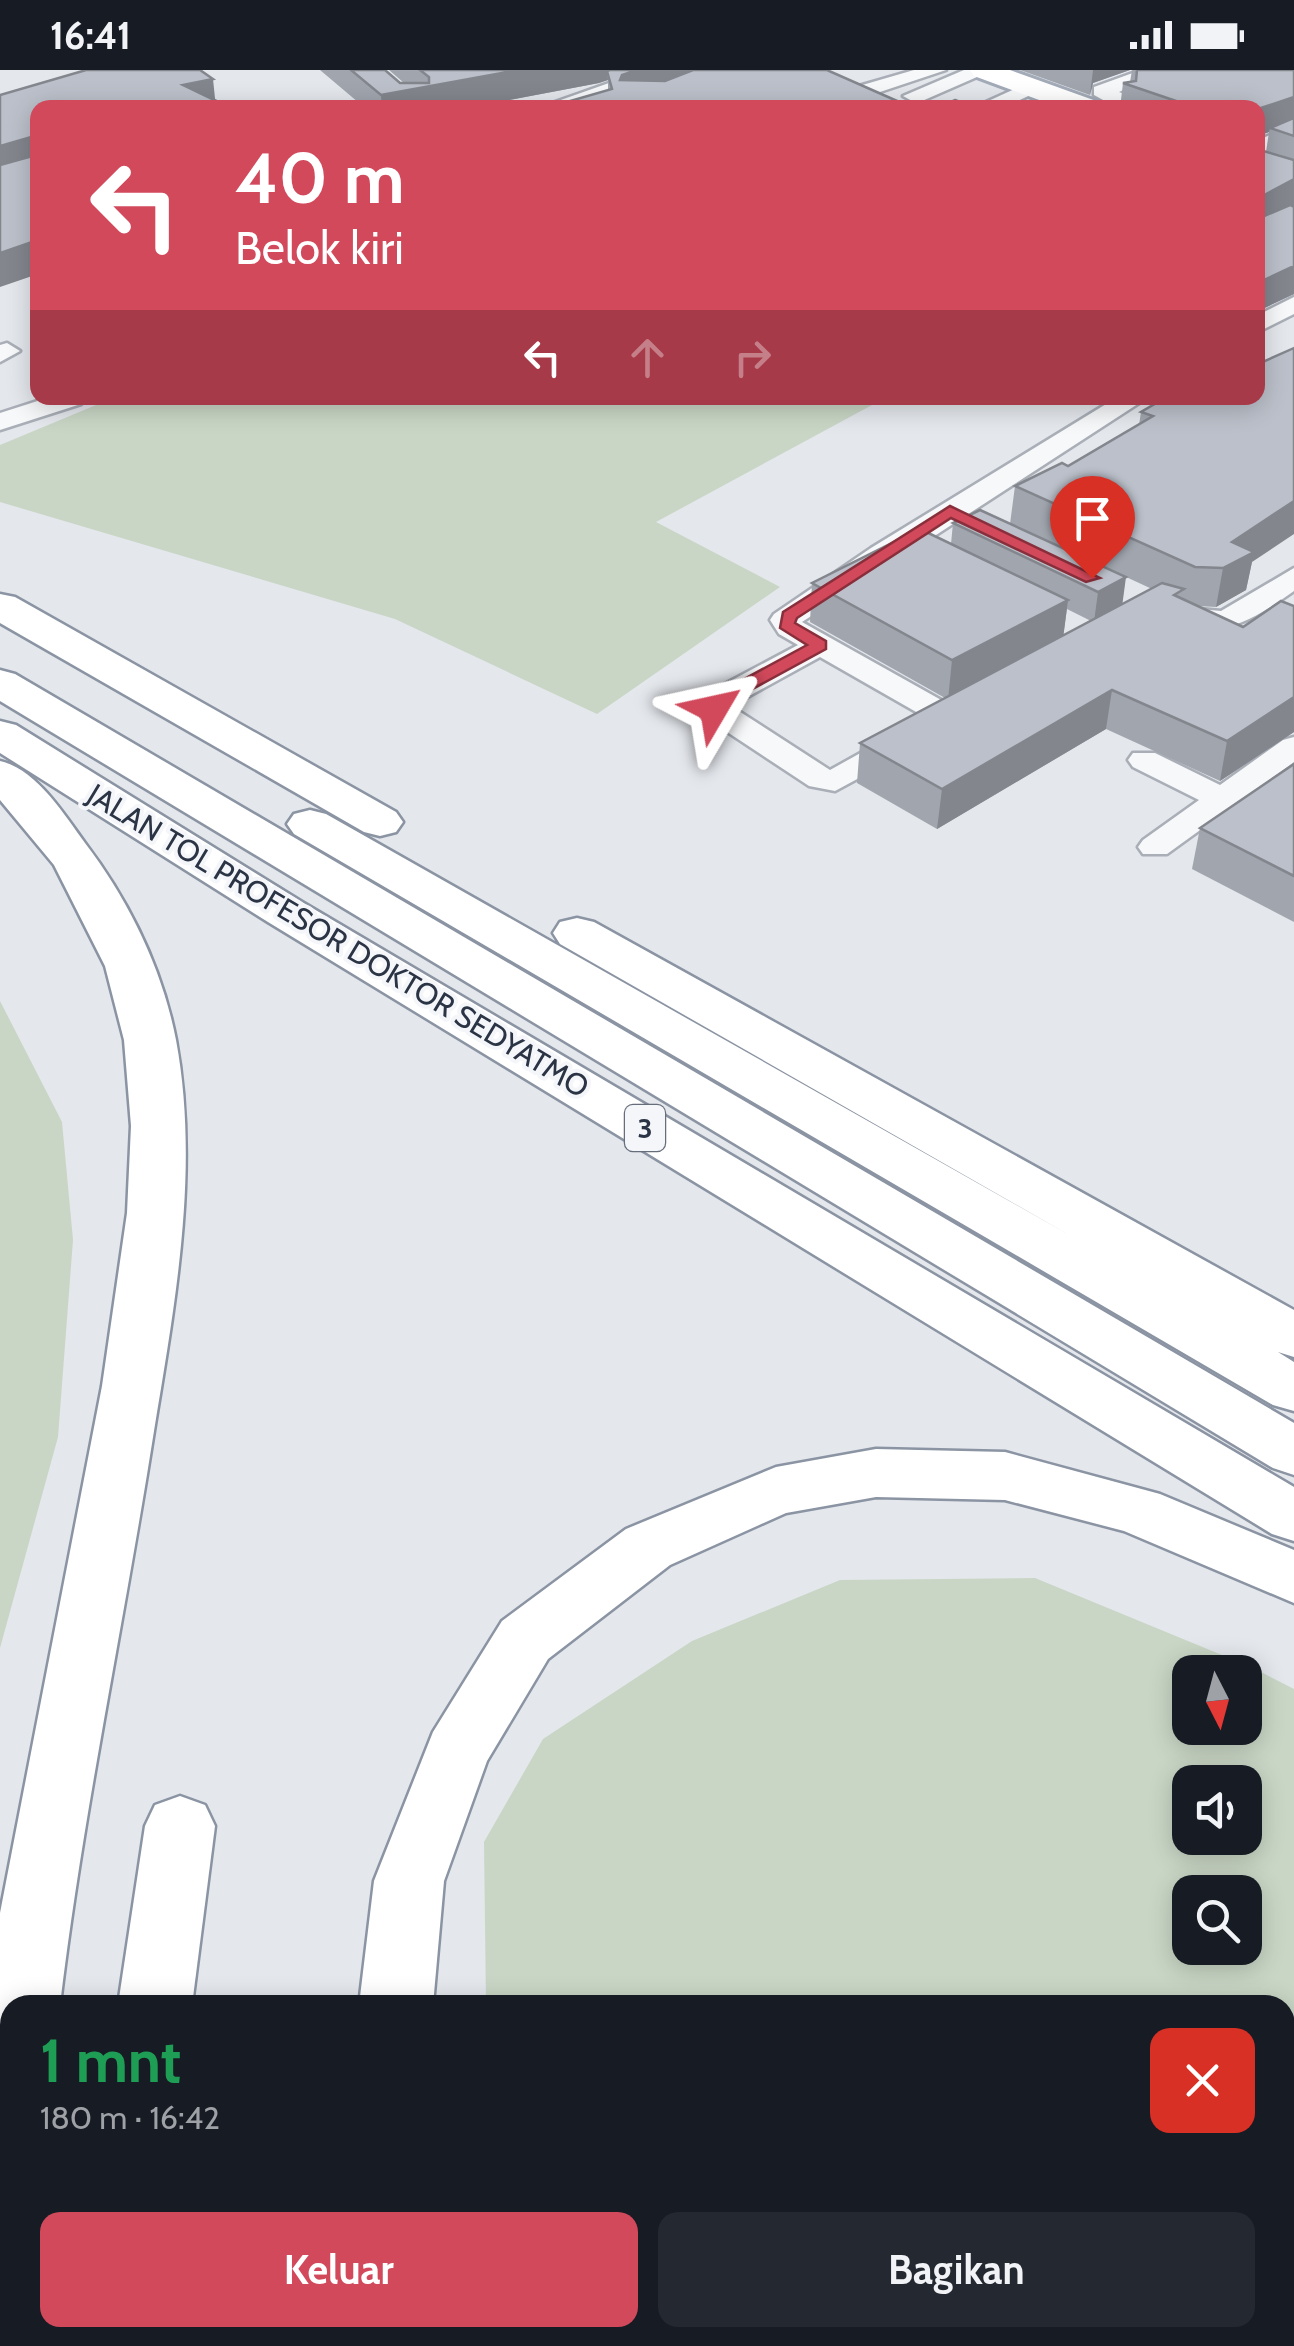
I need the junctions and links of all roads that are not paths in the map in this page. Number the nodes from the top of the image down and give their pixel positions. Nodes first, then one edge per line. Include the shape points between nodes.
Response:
1 (668, 70) edge
2 (849, 70) edge
3 (936, 70) edge
4 (992, 71) edge
5 (1146, 74) edge
6 (1032, 87) junction
7 (573, 100) edge
8 (906, 100) edge
9 (1002, 100) edge
10 (1081, 100) edge
11 (1120, 100) edge
12 (1294, 132) edge
13 (1265, 145) edge
14 (1294, 304) edge
15 (1265, 321) edge
16 (51, 405) edge
17 (1123, 405) edge
18 (0, 422) edge
19 (950, 511) junction
20 (986, 528) edge
21 (899, 543) junction
22 (935, 560) edge
23 (1294, 577) edge
24 (0, 606) edge
25 (1153, 607) edge
26 (0, 645) edge
27 (820, 645) junction
28 (0, 682) edge
29 (983, 699) edge
30 (948, 717) junction
31 (0, 734) edge
32 (1294, 747) edge
33 (1144, 760) dead end
34 (0, 774) edge
35 (1222, 798) junction
36 (1155, 846) dead end
37 (1294, 1336) edge
38 (1294, 1389) edge
39 (1294, 1452) edge
40 (1294, 1517) edge
41 (1294, 1577) edge
42 (180, 1826) dead end
43 (24, 1995) edge
44 (157, 1995) edge
45 (397, 1995) edge

1 - 7 street
2 - 3 street via 820,80 859,92
4 - 6 main road
4 - 8 street
5 - 11 street via 1101,90
6 - 9 street
6 - 10 main road
12 - 13 street
14 - 15 street
16 - 18 street
17 - 19 street
19 - 20 street
19 - 21 street
21 - 22 street
21 - 27 street via 785,620
23 - 25 street via 1222,623 1204,624
24 - 37 highway
26 - 38 highway
27 - 30 street
27 - 30 street via 717,701 714,709 828,781
28 - 39 highway, JALAN TOL PROFESOR DOKTOR SEDYATMO / 3
29 - 30 street
31 - 40 highway, JALAN TOL PROFESOR DOKTOR SEDYATMO / 3
32 - 35 street
33 - 35 street
34 - 43 highway via 65,847 101,904 150,1039 157,1110 146,1296 116,1488 52,1800
35 - 36 street
41 - 45 highway via 1138,1511 1005,1476 876,1474 776,1491 648,1547 525,1640 457,1752 409,1881
42 - 44 highway

